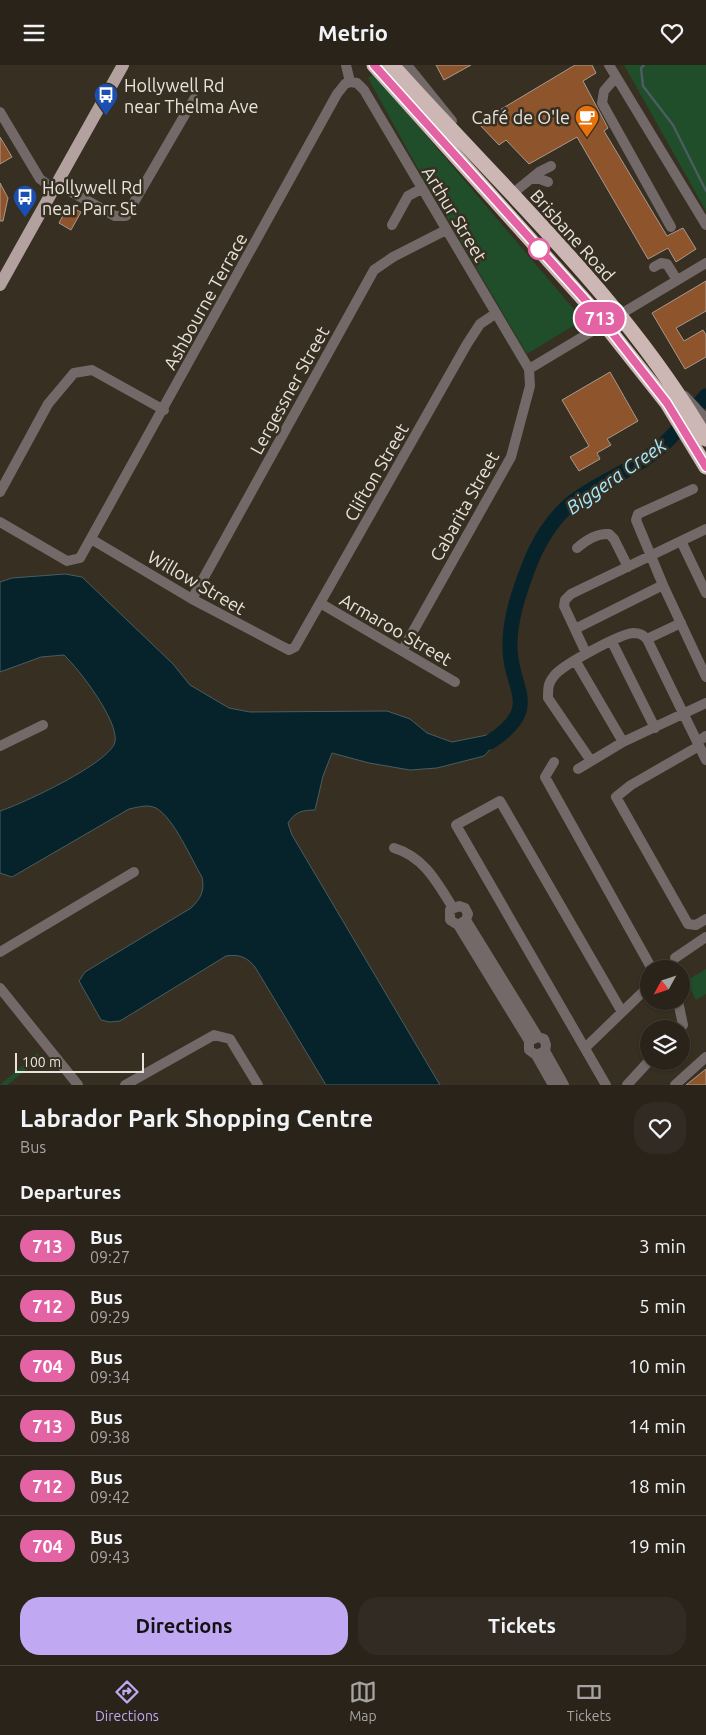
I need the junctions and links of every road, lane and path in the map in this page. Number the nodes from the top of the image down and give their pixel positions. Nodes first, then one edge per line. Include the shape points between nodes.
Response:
1 (123, 65) edge
2 (346, 65) edge
3 (374, 65) edge
4 (392, 65) edge
5 (407, 65) edge
6 (609, 65) edge
7 (616, 77) junction
8 (350, 82) junction
9 (194, 99) dead end
10 (0, 112) edge
11 (472, 152) junction
12 (551, 166) dead end
13 (532, 179) junction
14 (548, 182) dead end
15 (56, 186) junction
16 (421, 189) junction
17 (511, 195) junction
18 (392, 225) dead end
19 (706, 225) edge
20 (671, 227) dead end
21 (446, 231) junction
22 (706, 263) edge
23 (654, 267) dead end
24 (678, 280) junction
25 (0, 285) edge
26 (495, 314) junction
27 (618, 314) junction
28 (604, 323) junction
29 (529, 369) junction
30 (678, 399) junction
31 (164, 409) junction
32 (700, 431) edge
33 (706, 467) edge
34 (694, 489) dead end
35 (0, 493) edge
36 (0, 522) edge
37 (706, 529) edge
38 (91, 539) junction
39 (681, 541) junction
40 (577, 548) dead end
41 (651, 556) junction
42 (628, 567) junction
43 (663, 585) junction
44 (706, 593) edge
45 (192, 599) junction
46 (320, 603) junction
47 (681, 623) junction
48 (574, 629) junction
49 (647, 639) junction
50 (612, 642) junction
51 (289, 650) joint
52 (402, 651) junction
53 (586, 653) junction
54 (576, 660) junction
55 (706, 677) edge
56 (455, 682) dead end
57 (706, 703) edge
58 (684, 715) junction
59 (43, 725) dead end
60 (655, 728) junction
61 (701, 741) edge
62 (623, 742) junction
63 (0, 747) edge
64 (591, 761) junction
65 (706, 761) edge
66 (554, 762) dead end
67 (578, 769) dead end
68 (394, 848) dead end
69 (134, 872) dead end
70 (706, 919) edge
71 (706, 937) edge
72 (0, 952) edge
73 (675, 958) dead end
74 (647, 960) edge
75 (0, 988) edge
76 (640, 995) edge
77 (622, 1012) junction
78 (534, 1039) junction
79 (585, 1049) junction
80 (540, 1053) junction
81 (706, 1057) edge
82 (641, 1070) edge
83 (78, 1085) edge
84 (125, 1085) edge
85 (258, 1085) edge
86 (552, 1085) edge
87 (564, 1085) edge
88 (606, 1085) edge
89 (627, 1085) edge
90 (675, 1085) edge

1 - 15 main road
2 - 8 street
3 - 28 highway, Brisbane Road
4 - 11 highway, Brisbane Road
5 - 11 street, Brisbane Road via 456,126
6 - 7 street
7 - 19 street
7 - 20 street via 604,91 602,103
8 - 16 street, Arthur Street via 358,83 364,90
8 - 31 street, Ashbourne Terrace via 337,94
9 - 15 street via 126,216 115,216
10 - 15 street via 40,179
11 - 17 highway, Brisbane Road
12 - 13 street
13 - 14 street
13 - 17 street
15 - 25 main road
16 - 18 street via 408,196
16 - 21 street, Arthur Street
17 - 27 highway, Brisbane Road
21 - 26 street, Arthur Street
21 - 45 street, Lergessner Street via 392,257 374,270
22 - 24 street
23 - 24 street via 667,264
24 - 27 street
26 - 29 street, Arthur Street
26 - 46 street, Clifton Street via 480,325 467,344
27 - 28 street
27 - 30 highway, Brisbane Road via 661,369
28 - 29 street
28 - 30 highway, Brisbane Road
29 - 52 street, Cabarita Street via 530,386 510,457
30 - 32 highway, Brisbane Road
30 - 32 street, Brisbane Road
31 - 35 street via 92,370 74,373 48,405
31 - 38 street, Ashbourne Terrace
32 - 33 highway, Brisbane Road
34 - 41 street via 638,514 636,520
36 - 38 street, Ashbourne Terrace via 67,561 80,558
37 - 39 street
38 - 45 street, Willow Street
39 - 41 street
39 - 44 street
40 - 42 street via 602,533 609,534
41 - 42 street
41 - 43 street
42 - 48 street via 571,594 565,600 564,606
43 - 47 street
43 - 48 street
45 - 51 street, Willow Street
46 - 51 street, Clifton Street via 295,647
46 - 52 street, Armaroo Street
47 - 49 street
47 - 55 street
48 - 53 street
49 - 50 street via 642,634 631,633
49 - 58 street
50 - 53 street
50 - 60 street
52 - 56 street, Armaroo Street
53 - 54 street
54 - 62 street
54 - 64 street via 555,674 548,685 548,698
57 - 58 street
58 - 60 street
58 - 61 street
59 - 63 street
60 - 62 street
61 - 65 street
61 - 70 street via 616,797 688,924 696,925
62 - 64 street
64 - 67 street
66 - 74 street via 545,777
68 - 78 street via 419,860 437,882 453,908 449,917 452,922 462,923
69 - 72 street
71 - 73 street
75 - 83 street
76 - 77 street
77 - 79 street
77 - 79 street via 500,801 456,825
78 - 80 street via 546,1042
78 - 80 street via 528,1050
79 - 88 street
80 - 86 street
80 - 87 street
81 - 90 street
82 - 89 street
84 - 85 street via 214,1035 230,1039

